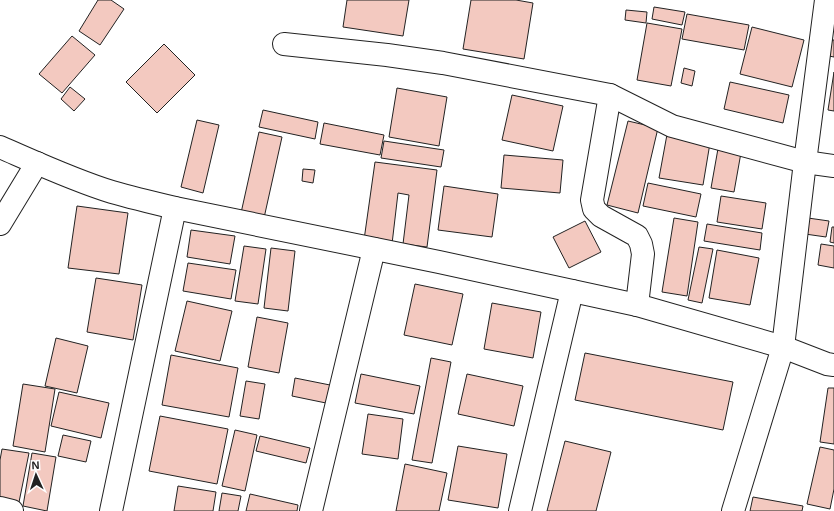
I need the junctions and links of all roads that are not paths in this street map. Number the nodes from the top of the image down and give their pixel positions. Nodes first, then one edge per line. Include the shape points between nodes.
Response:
1 (826, 0) edge
2 (284, 44) dead end
3 (610, 95) junction
4 (0, 147) edge
5 (805, 162) junction
6 (37, 163) junction
7 (834, 166) edge
8 (175, 208) junction
9 (0, 224) edge
10 (374, 249) junction
11 (572, 291) junction
12 (637, 305) junction
13 (783, 347) junction
14 (834, 365) edge
15 (0, 508) edge
16 (12, 511) edge
17 (110, 511) edge
18 (311, 511) edge
19 (520, 511) edge
20 (733, 511) edge

1 - 5 street
2 - 3 street via 387,55
3 - 5 street via 672,126
3 - 12 street via 592,200 594,209 600,216 636,236 641,244 643,254
4 - 6 street
5 - 7 street
5 - 13 street
6 - 8 street via 112,192
6 - 9 street
8 - 10 street
8 - 17 street
10 - 11 street
10 - 18 street
11 - 12 street
11 - 19 street
12 - 13 street
13 - 14 street
13 - 20 street
15 - 16 street

